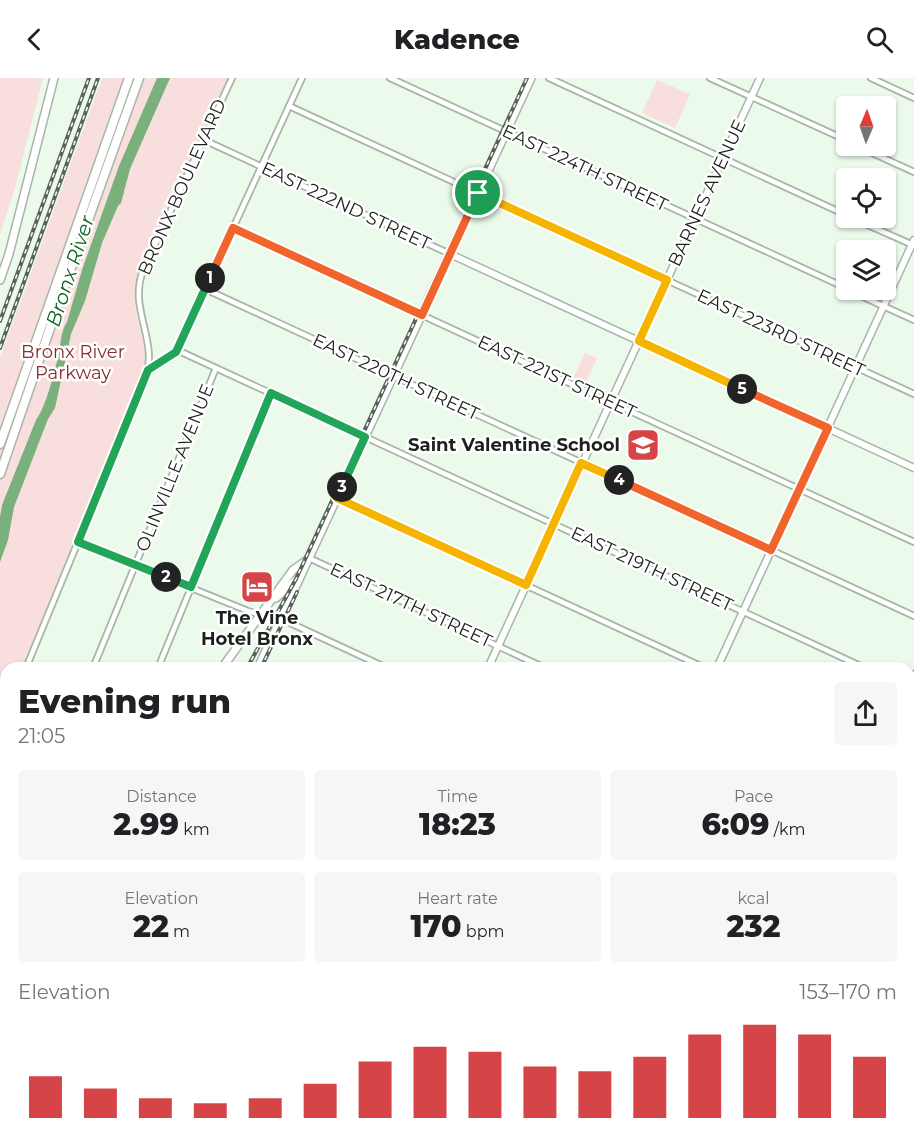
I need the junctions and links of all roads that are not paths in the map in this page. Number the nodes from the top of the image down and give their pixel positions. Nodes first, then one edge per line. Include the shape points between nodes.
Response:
1 (54, 78) edge
2 (129, 78) edge
3 (139, 78) edge
4 (232, 78) edge
5 (302, 78) edge
6 (390, 78) edge
7 (531, 78) edge
8 (549, 78) edge
9 (710, 78) edge
10 (760, 78) edge
11 (871, 78) edge
12 (752, 97) junction
13 (914, 98) edge
14 (289, 106) junction
15 (506, 132) junction
16 (836, 135) edge
17 (204, 140) junction
18 (879, 156) edge
19 (723, 158) junction
20 (261, 167) junction
21 (914, 172) edge
22 (478, 193) junction
23 (836, 209) edge
24 (695, 218) junction
25 (233, 228) junction
26 (875, 228) edge
27 (913, 244) edge
28 (450, 254) junction
29 (0, 280) edge
30 (667, 280) junction
31 (836, 284) edge
32 (205, 289) junction
33 (871, 300) edge
34 (884, 306) junction
35 (422, 315) junction
36 (914, 320) edge
37 (639, 341) junction
38 (177, 350) junction
39 (856, 367) junction
40 (216, 368) junction
41 (148, 370) junction
42 (393, 376) junction
43 (271, 393) junction
44 (914, 394) edge
45 (610, 402) junction
46 (828, 428) junction
47 (365, 437) junction
48 (0, 444) edge
49 (581, 463) junction
50 (914, 468) edge
51 (0, 474) edge
52 (799, 489) junction
53 (337, 498) junction
54 (554, 524) junction
55 (78, 542) junction
56 (914, 542) edge
57 (771, 550) junction
58 (309, 558) junction
59 (135, 565) junction
60 (301, 576) junction
61 (526, 585) junction
62 (191, 587) junction
63 (269, 605) junction
64 (743, 611) junction
65 (261, 614) junction
66 (914, 616) edge
67 (281, 619) junction
68 (498, 646) junction
69 (28, 662) edge
70 (95, 662) edge
71 (160, 662) edge
72 (226, 662) edge
73 (261, 662) edge
74 (374, 662) edge
75 (491, 662) edge
76 (532, 662) edge
77 (692, 662) edge
78 (720, 662) edge
79 (852, 662) edge

1 - 29 main road
2 - 48 highway
3 - 51 highway
4 - 17 street, BRONX BOULEVARD
5 - 14 street
6 - 15 street, EAST 224TH STREET
7 - 15 main road
8 - 19 street
9 - 12 street
10 - 12 street, BARNES AVENUE
11 - 13 street
12 - 16 street
12 - 19 street, BARNES AVENUE
14 - 20 street
14 - 22 street, EAST 223RD STREET
15 - 22 main road
15 - 24 street, EAST 224TH STREET
17 - 20 street, EAST 222ND STREET
17 - 41 street, BRONX BOULEVARD via 139,282 138,300 149,348
18 - 21 street
19 - 23 street
19 - 24 street, BARNES AVENUE
20 - 25 street
20 - 28 street, EAST 222ND STREET
22 - 28 main road
22 - 30 street, EAST 223RD STREET
24 - 30 street, BARNES AVENUE
24 - 31 street, EAST 224TH STREET
25 - 32 street
25 - 35 street, EAST 221ST STREET
26 - 27 street
27 - 34 street
28 - 35 main road
28 - 37 street, EAST 222ND STREET
30 - 37 street, BARNES AVENUE
30 - 39 street, EAST 223RD STREET
32 - 38 street
32 - 42 street, EAST 220TH STREET
33 - 34 street, EAST 224TH STREET
34 - 36 street, EAST 224TH STREET
34 - 39 street
35 - 42 main road
35 - 45 street, EAST 221ST STREET
37 - 45 street, BARNES AVENUE
37 - 46 street, EAST 222ND STREET
38 - 40 street, EAST 219TH STREET
38 - 41 street
39 - 44 street, EAST 223RD STREET
39 - 46 street
40 - 43 street, EAST 219TH STREET
40 - 59 street, OLINVILLE AVENUE
41 - 55 street, BRONX BOULEVARD
42 - 47 main road
42 - 49 street, EAST 220TH STREET
43 - 47 street, EAST 219TH STREET
43 - 62 street
45 - 49 street, BARNES AVENUE
45 - 52 street, EAST 221ST STREET
46 - 50 street, EAST 222ND STREET
46 - 52 street
47 - 53 main road
47 - 54 street, EAST 219TH STREET
49 - 54 street, BARNES AVENUE
49 - 57 street, EAST 220TH STREET
52 - 56 street, EAST 221ST STREET
52 - 57 street
53 - 58 main road
53 - 61 street
54 - 61 street, BARNES AVENUE
54 - 64 street, EAST 219TH STREET
55 - 59 street
55 - 69 street, BRONX BOULEVARD
57 - 64 street
57 - 66 street, EAST 220TH STREET
58 - 60 main road
58 - 63 main road via 293,570
58 - 68 street, EAST 217TH STREET
59 - 62 street
59 - 70 street, OLINVILLE AVENUE
60 - 63 main road
60 - 67 main road
61 - 68 street, BARNES AVENUE
61 - 77 street
62 - 65 street
62 - 71 street
63 - 65 main road
64 - 78 street
64 - 79 street, EAST 219TH STREET
65 - 67 street
65 - 72 main road
67 - 73 main road
67 - 74 street
68 - 75 street, BARNES AVENUE
68 - 76 street, EAST 217TH STREET

